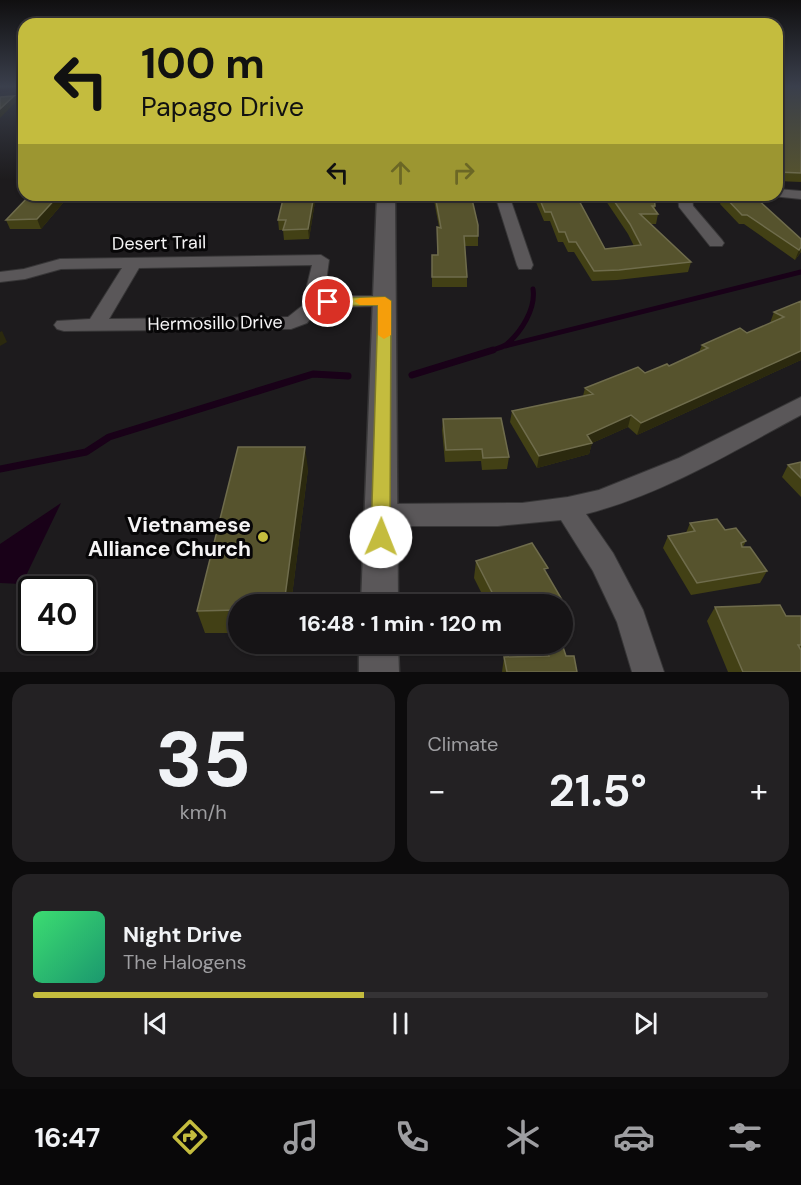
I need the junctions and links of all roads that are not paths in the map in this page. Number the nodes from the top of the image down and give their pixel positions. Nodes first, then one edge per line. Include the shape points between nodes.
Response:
1 (783, 194) edge
2 (801, 195) edge
3 (386, 201) edge
4 (504, 201) edge
5 (685, 201) edge
6 (716, 243) dead end
7 (135, 263) junction
8 (525, 265) dead end
9 (0, 277) edge
10 (385, 301) junction
11 (313, 302) junction
12 (96, 324) junction
13 (64, 325) dead end
14 (800, 406) edge
15 (568, 508) junction
16 (381, 515) junction
17 (380, 594) edge
18 (379, 654) edge
19 (379, 672) edge
20 (648, 672) edge

1 - 2 street
3 - 10 street
4 - 8 street
5 - 6 street
7 - 9 street, Desert Trail via 60,264
7 - 11 street, Desert Trail via 321,260
7 - 12 street
10 - 11 street
10 - 16 street
11 - 12 street, Hermosillo Drive via 307,315 291,323
12 - 13 street, Hermosillo Drive
14 - 15 street via 669,474
15 - 16 street via 514,515
15 - 20 street via 603,562 632,620
16 - 17 street
18 - 19 street

